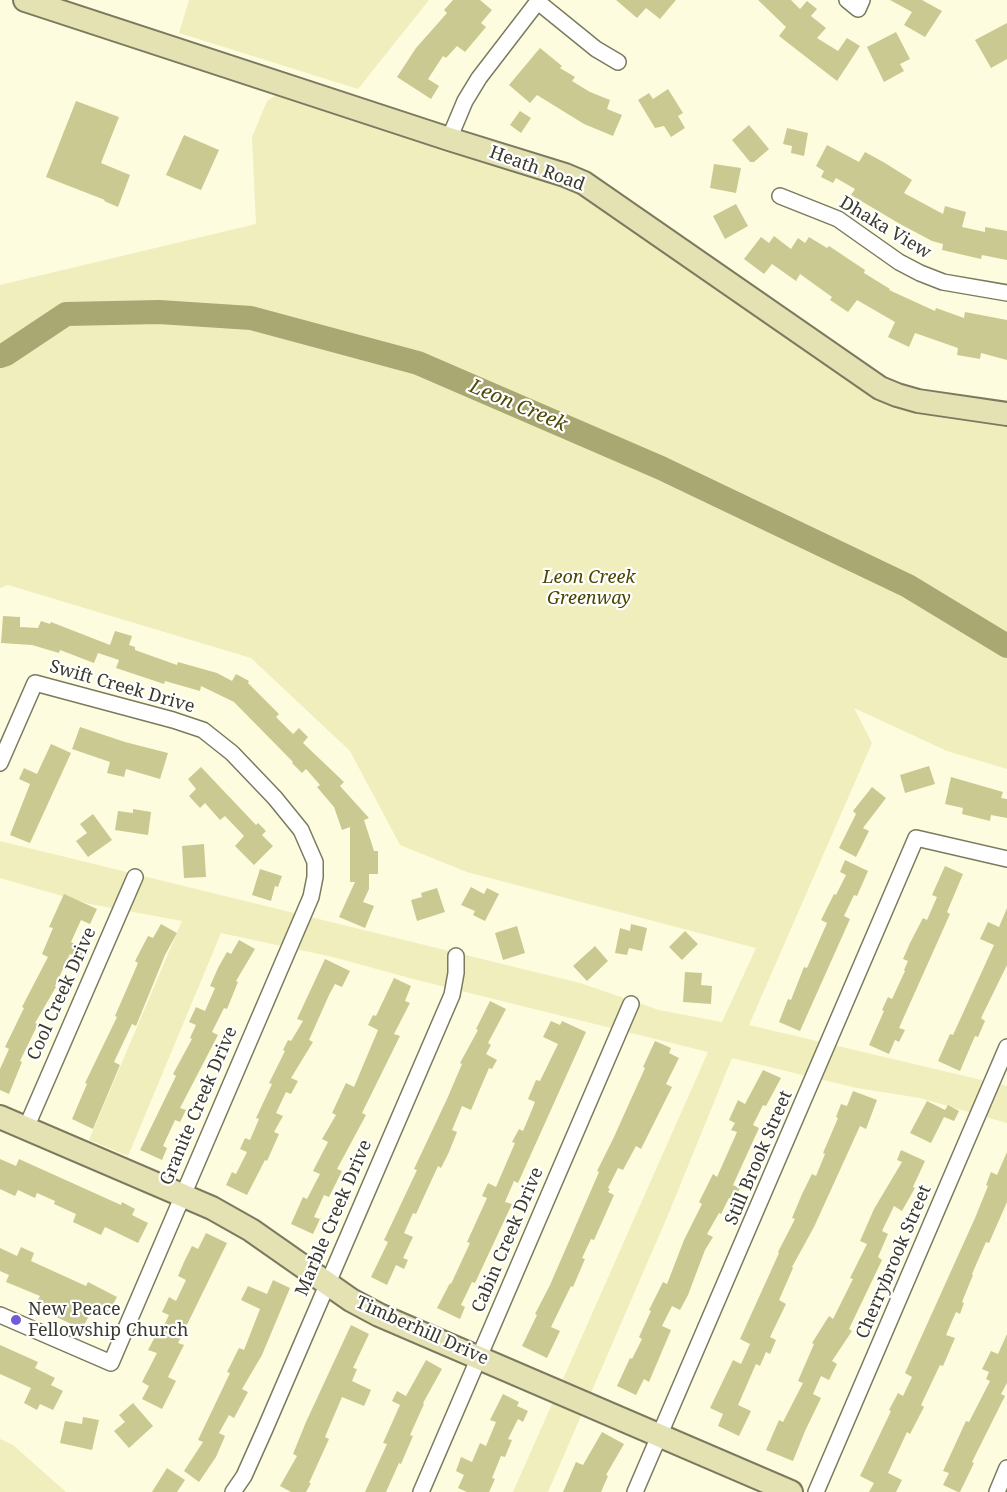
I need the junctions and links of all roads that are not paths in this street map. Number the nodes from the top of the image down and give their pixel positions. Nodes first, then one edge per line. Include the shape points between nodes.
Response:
1 (25, 0) edge
2 (538, 1) edge
3 (618, 63) dead end
4 (449, 139) junction
5 (780, 196) dead end
6 (1007, 292) edge
7 (1007, 414) edge
8 (0, 763) edge
9 (1007, 859) edge
10 (315, 862) joint
11 (135, 877) dead end
12 (456, 956) dead end
13 (631, 1004) dead end
14 (1007, 1047) edge
15 (0, 1117) edge
16 (26, 1128) junction
17 (181, 1196) junction
18 (327, 1282) junction
19 (0, 1315) edge
20 (479, 1356) junction
21 (660, 1435) junction
22 (1007, 1468) edge
23 (233, 1492) edge
24 (421, 1492) edge
25 (636, 1492) edge
26 (791, 1492) edge
27 (816, 1492) edge
28 (997, 1492) edge

1 - 4 street, Heath Road
2 - 3 street
2 - 4 street via 479,78
4 - 7 street, Heath Road via 584,183 880,388 918,401
5 - 6 street, Dhaka View via 838,219 920,273 943,282
8 - 10 street, Swift Creek Drive via 34,683 173,720 203,730 232,753 301,830
9 - 21 street, Still Brook Street via 916,838
10 - 17 street, Granite Creek Drive via 311,897
11 - 16 street, Cool Creek Drive
12 - 18 street, Marble Creek Drive via 452,995
13 - 20 street, Cabin Creek Drive
14 - 27 street, Cherrybrook Street
15 - 16 street, Timberhill Drive
16 - 17 street, Timberhill Drive
17 - 18 street, Timberhill Drive via 251,1230
17 - 19 street, Granite Creek Drive via 111,1363
18 - 20 street, Timberhill Drive via 379,1315
18 - 23 street, Marble Creek Drive via 244,1476
20 - 21 street, Timberhill Drive
20 - 24 street, Cabin Creek Drive
21 - 25 street, Still Brook Street
21 - 26 street, Timberhill Drive
22 - 28 street

